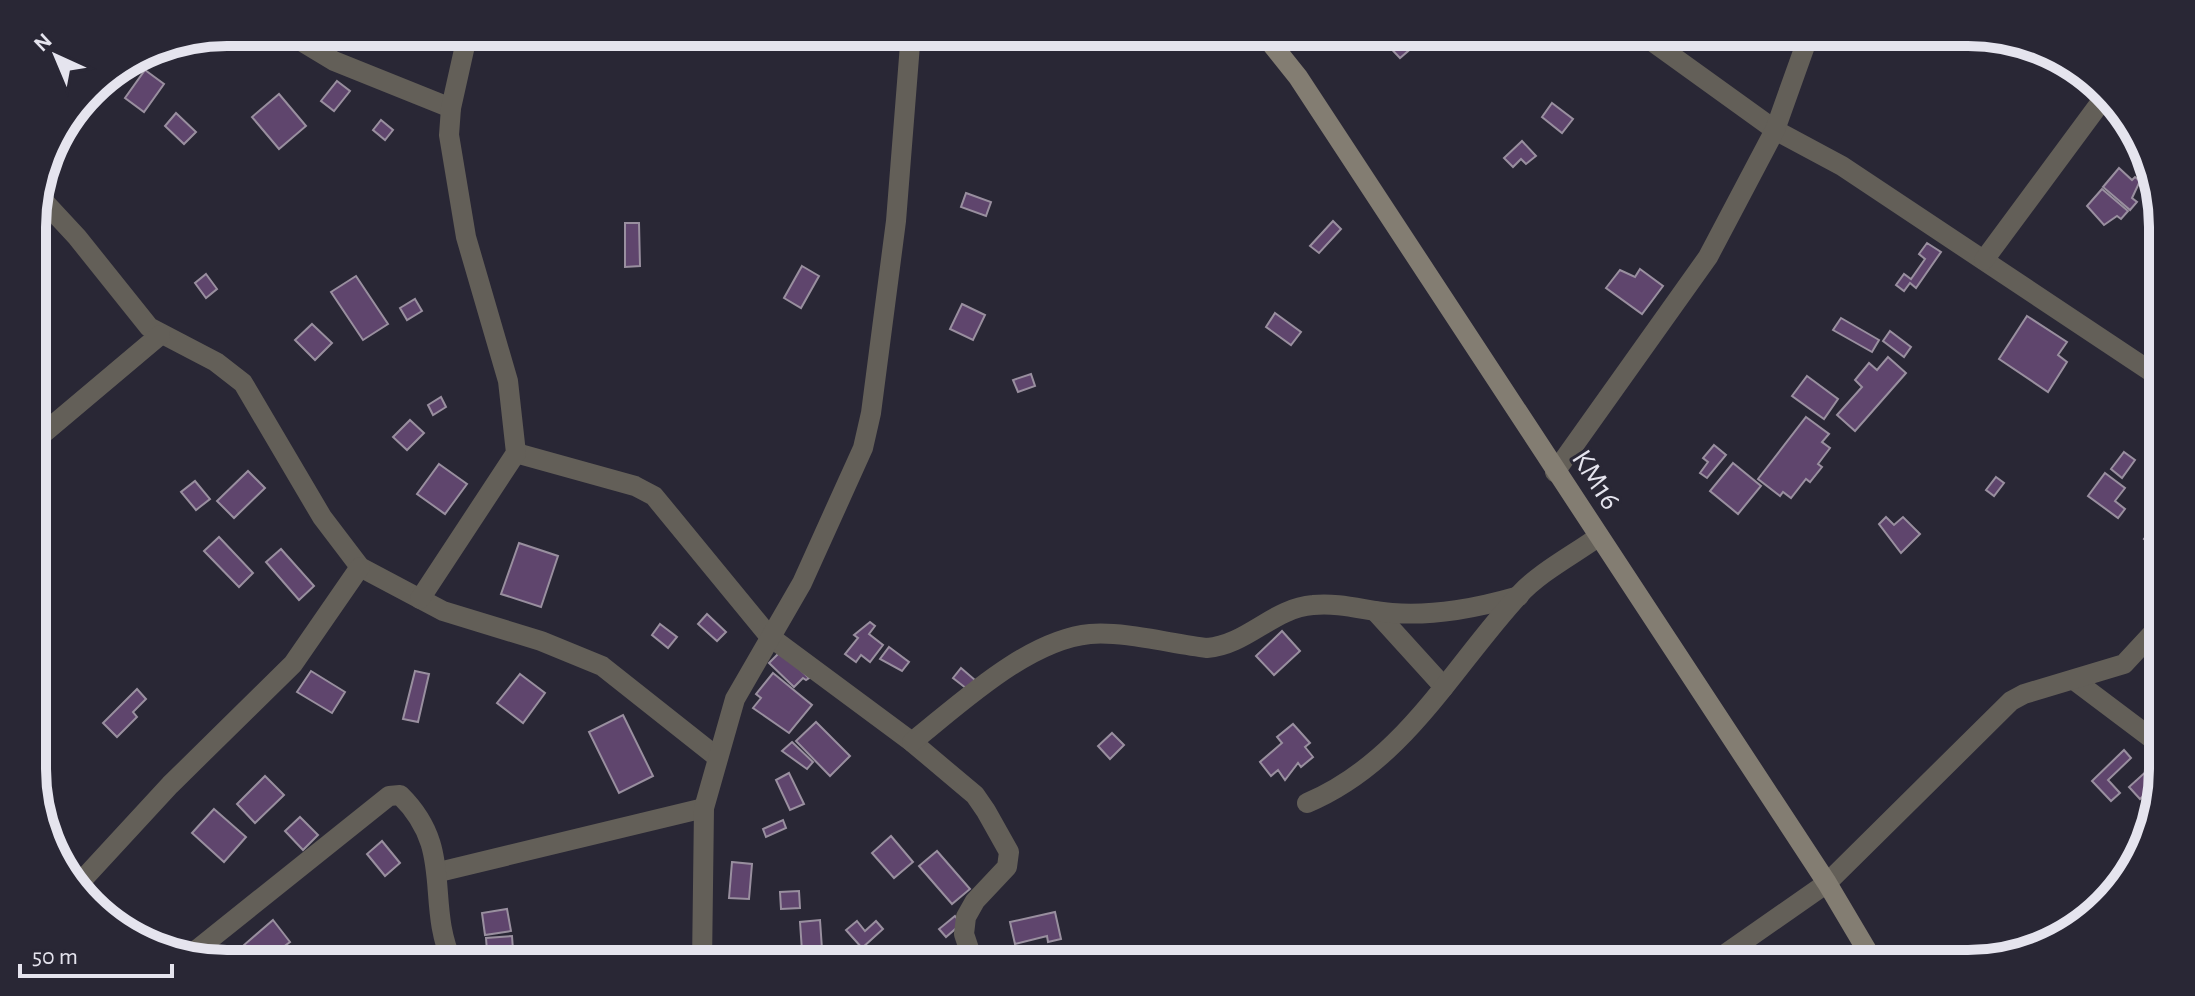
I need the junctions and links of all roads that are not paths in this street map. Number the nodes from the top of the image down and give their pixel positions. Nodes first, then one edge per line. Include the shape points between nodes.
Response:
1 (309, 46) edge
2 (465, 46) edge
3 (910, 46) edge
4 (1273, 46) edge
5 (1658, 46) edge
6 (1805, 46) edge
7 (2100, 103) edge
8 (451, 108) junction
9 (1775, 130) junction
10 (48, 205) edge
11 (1984, 260) junction
12 (160, 335) junction
13 (2149, 370) edge
14 (46, 431) edge
15 (516, 453) junction
16 (1555, 472) junction
17 (1598, 537) junction
18 (360, 567) junction
19 (1519, 596) junction
20 (420, 599) junction
21 (1375, 611) junction
22 (769, 636) junction
23 (2149, 637) edge
24 (2074, 680) junction
25 (1444, 687) junction
26 (2149, 736) edge
27 (912, 742) junction
28 (717, 757) junction
29 (1307, 803) dead end
30 (704, 808) junction
31 (439, 872) junction
32 (83, 879) edge
33 (1827, 883) junction
34 (199, 948) edge
35 (448, 950) edge
36 (702, 950) edge
37 (969, 950) edge
38 (1731, 950) edge
39 (1867, 950) edge

1 - 8 street
2 - 8 street
3 - 22 street via 896,221 863,448 802,583
4 - 16 street, KM16
5 - 9 street
6 - 9 street
7 - 11 street
8 - 15 street via 449,135 466,237 508,381
9 - 11 street via 1842,166
9 - 16 street via 1708,257
10 - 12 street
11 - 13 street
12 - 14 street
12 - 18 street via 216,362 243,383 322,517
15 - 20 street
15 - 22 street via 654,496
16 - 17 street, KM16
17 - 19 street
17 - 33 street, KM16
18 - 20 street
18 - 32 street via 293,664
19 - 21 street via 1472,609
19 - 25 street
20 - 28 street via 602,666
21 - 25 street
21 - 27 street via 1313,605 1294,609 1235,643 1215,648 1093,634 1072,637 1000,674
22 - 27 street
22 - 28 street via 735,699
23 - 24 street via 2124,664
24 - 26 street
24 - 33 street via 2011,701
25 - 29 street via 1378,760 1337,790
27 - 37 street via 975,795 1009,852 1007,867 966,917
28 - 30 street
30 - 31 street
30 - 36 street
31 - 34 street via 435,848 407,802 400,795 389,796
31 - 35 street via 440,929
33 - 38 street
33 - 39 street, KM16

